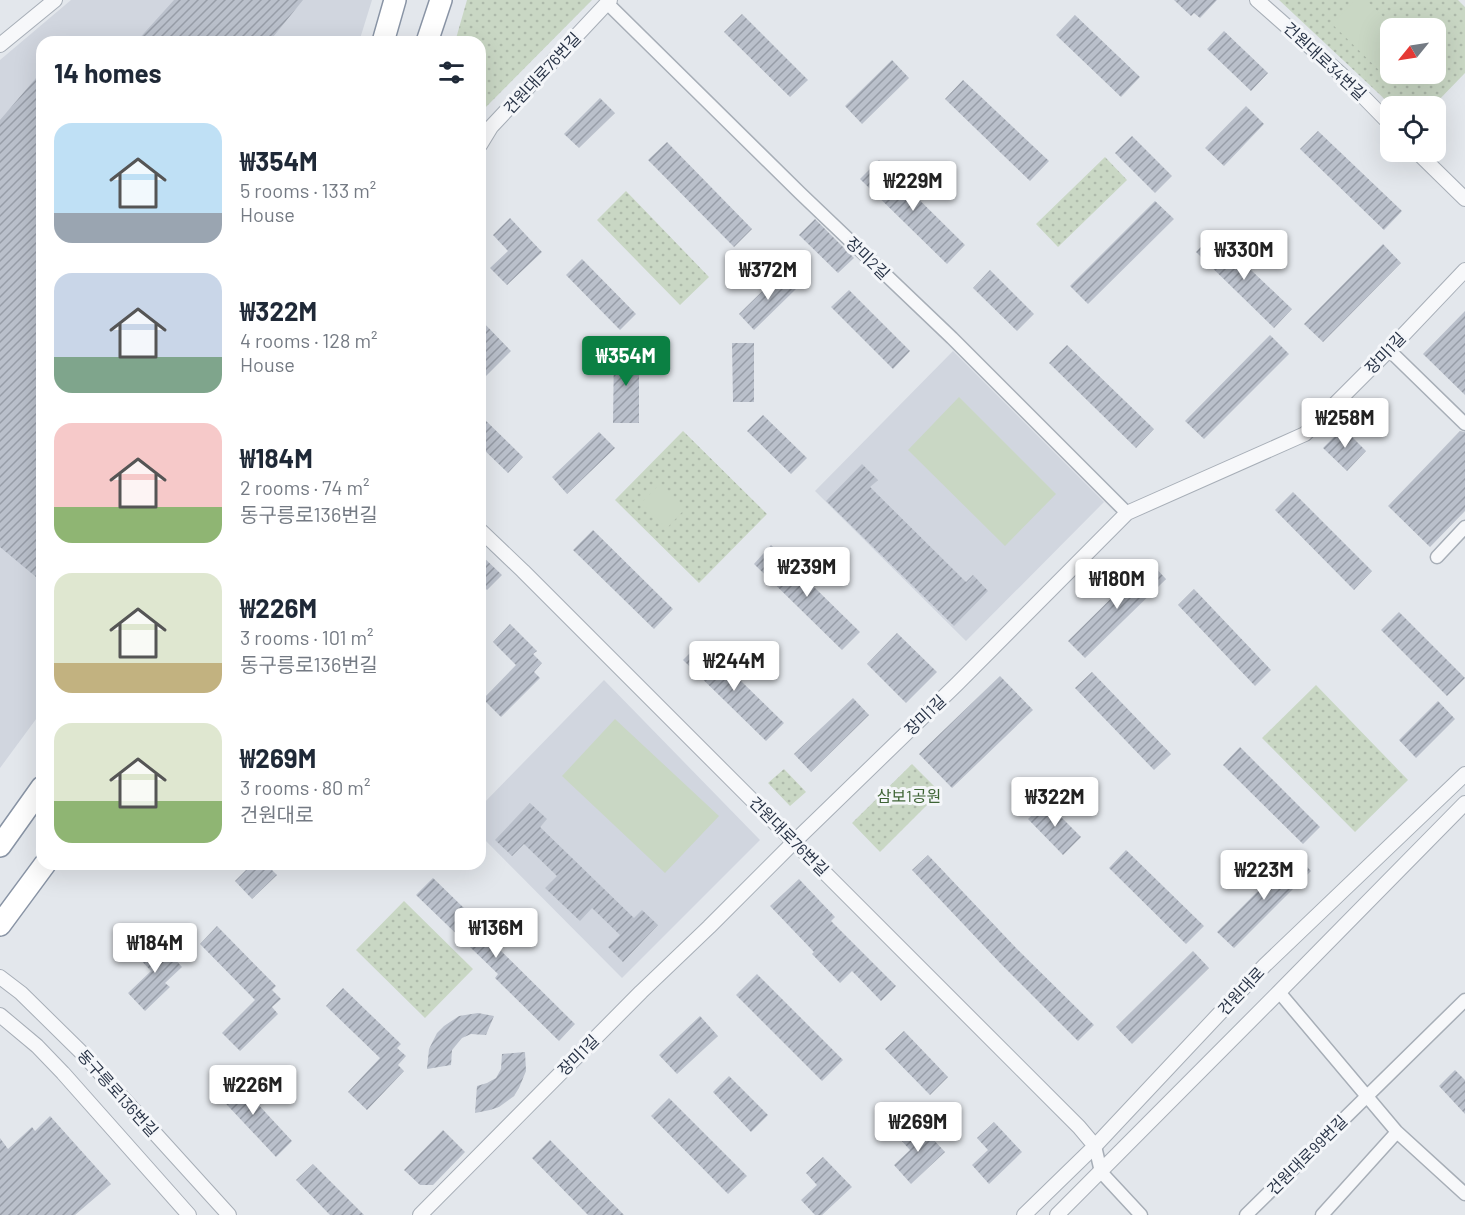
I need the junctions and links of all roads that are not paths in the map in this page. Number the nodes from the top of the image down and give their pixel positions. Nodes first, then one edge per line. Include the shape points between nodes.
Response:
1 (55, 0) edge
2 (395, 0) edge
3 (441, 0) edge
4 (1257, 0) edge
5 (608, 1) edge
6 (385, 36) edge
7 (429, 36) edge
8 (0, 45) edge
9 (1380, 114) edge
10 (486, 135) edge
11 (1428, 162) edge
12 (1465, 199) edge
13 (1465, 270) edge
14 (1389, 350) junction
15 (1465, 424) edge
16 (1127, 513) junction
17 (1465, 527) edge
18 (486, 536) edge
19 (1437, 557) dead end
20 (1465, 774) edge
21 (36, 795) edge
22 (1465, 803) edge
23 (795, 841) junction
24 (0, 846) edge
25 (41, 870) edge
26 (0, 925) edge
27 (0, 977) edge
28 (1279, 992) junction
29 (1465, 1000) edge
30 (0, 1015) edge
31 (1367, 1095) junction
32 (1397, 1132) junction
33 (1095, 1146) junction
34 (1101, 1172) junction
35 (1465, 1194) edge
36 (189, 1215) edge
37 (229, 1215) edge
38 (420, 1215) edge
39 (1024, 1215) edge
40 (1057, 1215) edge
41 (1141, 1215) edge
42 (1246, 1215) edge
43 (1322, 1215) edge

1 - 8 street
2 - 6 highway
3 - 7 highway
4 - 9 street, 건원대로34번길
5 - 10 street, 건원대로76번길
5 - 16 street, 장미2길
11 - 12 street
13 - 14 street, 장미1길
14 - 15 street
14 - 16 street, 장미1길 via 1305,434
16 - 23 street, 장미1길
17 - 19 street
18 - 23 street, 건원대로76번길
20 - 33 street, 건원대로 via 1265,965
21 - 24 highway
22 - 28 street, 건원대로
23 - 33 street, 건원대로76번길
23 - 38 street, 장미1길
25 - 26 highway
27 - 37 street, 동구릉로136번길 via 82,1053
28 - 31 street
28 - 34 street, 건원대로
29 - 31 street, 건원대로99번길
30 - 36 street, 동구릉로136번길 via 63,1073
31 - 32 street
31 - 42 street, 건원대로99번길
32 - 35 street
32 - 43 street
33 - 34 street
33 - 39 street, 건원대로
34 - 40 street, 건원대로
34 - 41 street

